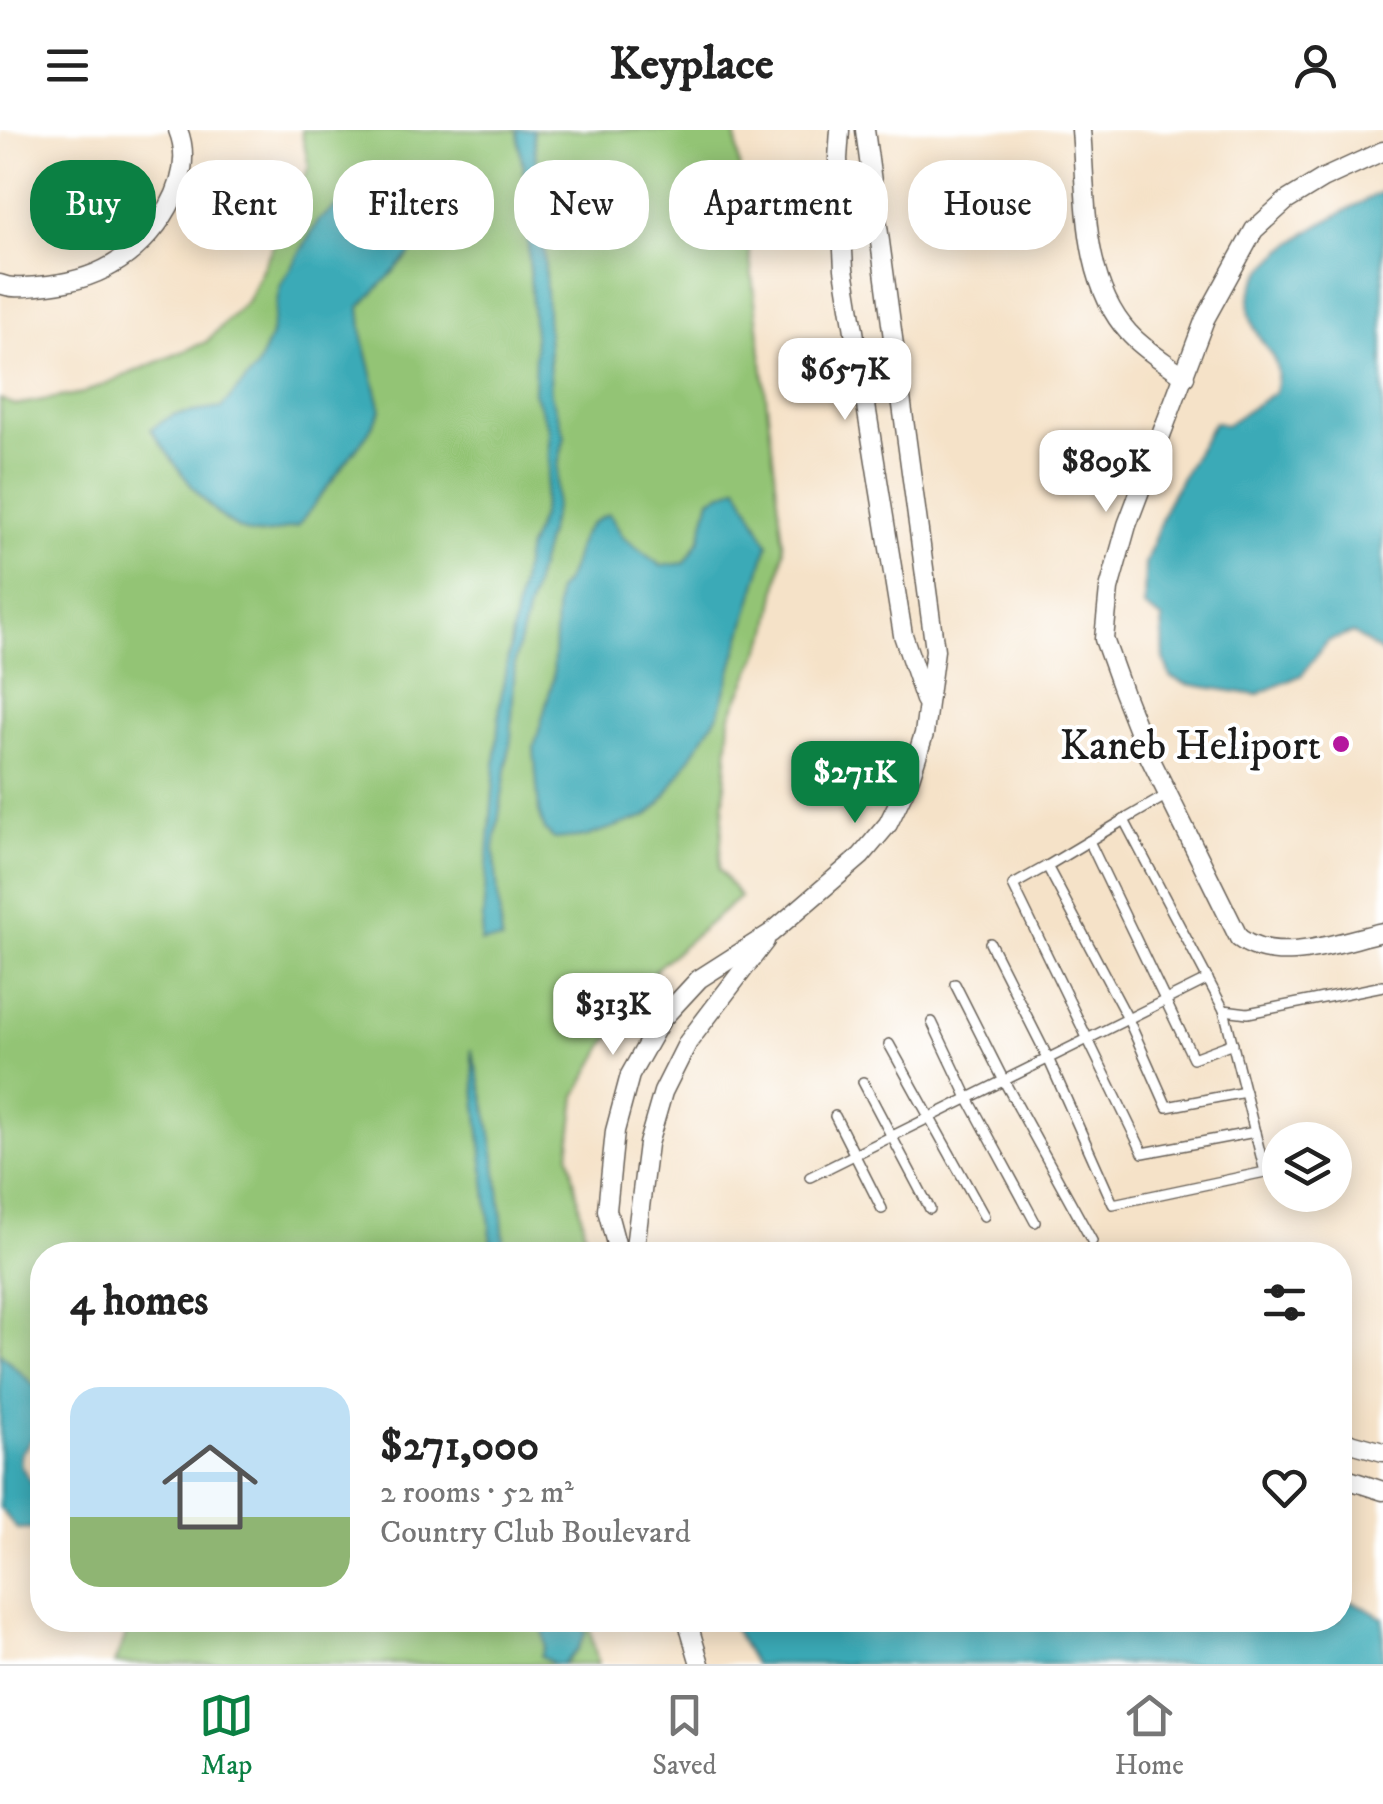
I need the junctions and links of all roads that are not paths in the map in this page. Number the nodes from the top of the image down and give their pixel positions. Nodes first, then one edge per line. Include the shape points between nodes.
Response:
1 (178, 130) edge
2 (840, 130) edge
3 (866, 130) edge
4 (1081, 130) edge
5 (1383, 152) edge
6 (0, 284) edge
7 (1185, 378) junction
8 (926, 705) junction
9 (1167, 795) junction
10 (1124, 820) junction
11 (1089, 841) junction
12 (1046, 866) junction
13 (1383, 932) edge
14 (770, 933) junction
15 (990, 943) dead end
16 (1208, 979) junction
17 (955, 984) dead end
18 (1383, 986) edge
19 (1164, 1001) junction
20 (1224, 1010) junction
21 (1128, 1018) junction
22 (932, 1022) dead end
23 (1087, 1039) junction
24 (1233, 1043) junction
25 (889, 1044) dead end
26 (1048, 1058) junction
27 (1004, 1080) junction
28 (863, 1082) dead end
29 (1245, 1092) junction
30 (968, 1098) junction
31 (835, 1116) dead end
32 (928, 1118) junction
33 (1255, 1132) junction
34 (891, 1136) junction
35 (854, 1155) junction
36 (810, 1177) dead end
37 (882, 1209) dead end
38 (930, 1209) dead end
39 (984, 1216) dead end
40 (1036, 1222) dead end
41 (1092, 1240) dead end
42 (616, 1242) edge
43 (636, 1242) edge
44 (1352, 1443) edge
45 (1383, 1452) edge
46 (1352, 1481) edge
47 (1383, 1491) edge
48 (691, 1632) edge
49 (700, 1664) edge

1 - 6 street via 183,179 149,236 112,265 63,284
2 - 8 street via 844,269 903,635
3 - 8 street via 935,650
4 - 7 street via 1092,254 1108,304 1130,334
5 - 7 street via 1322,178 1254,230 1204,319
7 - 9 street via 1127,526 1109,589 1104,639
8 - 14 street via 909,781 888,824 861,856
9 - 10 lane
9 - 13 street via 1232,928 1250,946 1282,952
10 - 11 lane
10 - 16 lane
11 - 12 lane
11 - 19 lane
12 - 21 lane
12 - 23 lane via 1013,885
14 - 42 street via 699,979 660,1020 630,1076 615,1131 607,1210
14 - 43 street via 688,1042 663,1092 648,1144
15 - 26 lane
16 - 19 lane
16 - 20 lane
17 - 27 lane
18 - 20 lane via 1248,1013
19 - 21 lane
19 - 24 lane via 1193,1058
20 - 24 lane
21 - 23 lane
21 - 29 lane via 1166,1107
22 - 30 lane
23 - 26 lane
23 - 33 lane via 1143,1153
24 - 29 lane
25 - 32 lane
26 - 27 lane
26 - 33 lane via 1113,1204 1265,1172
27 - 30 lane
27 - 41 lane
28 - 34 lane
29 - 33 lane
30 - 32 lane
30 - 40 lane
31 - 35 lane
32 - 34 lane
32 - 39 lane
34 - 35 lane
34 - 38 lane
35 - 36 lane
35 - 37 lane
44 - 45 street
46 - 47 street
48 - 49 street

